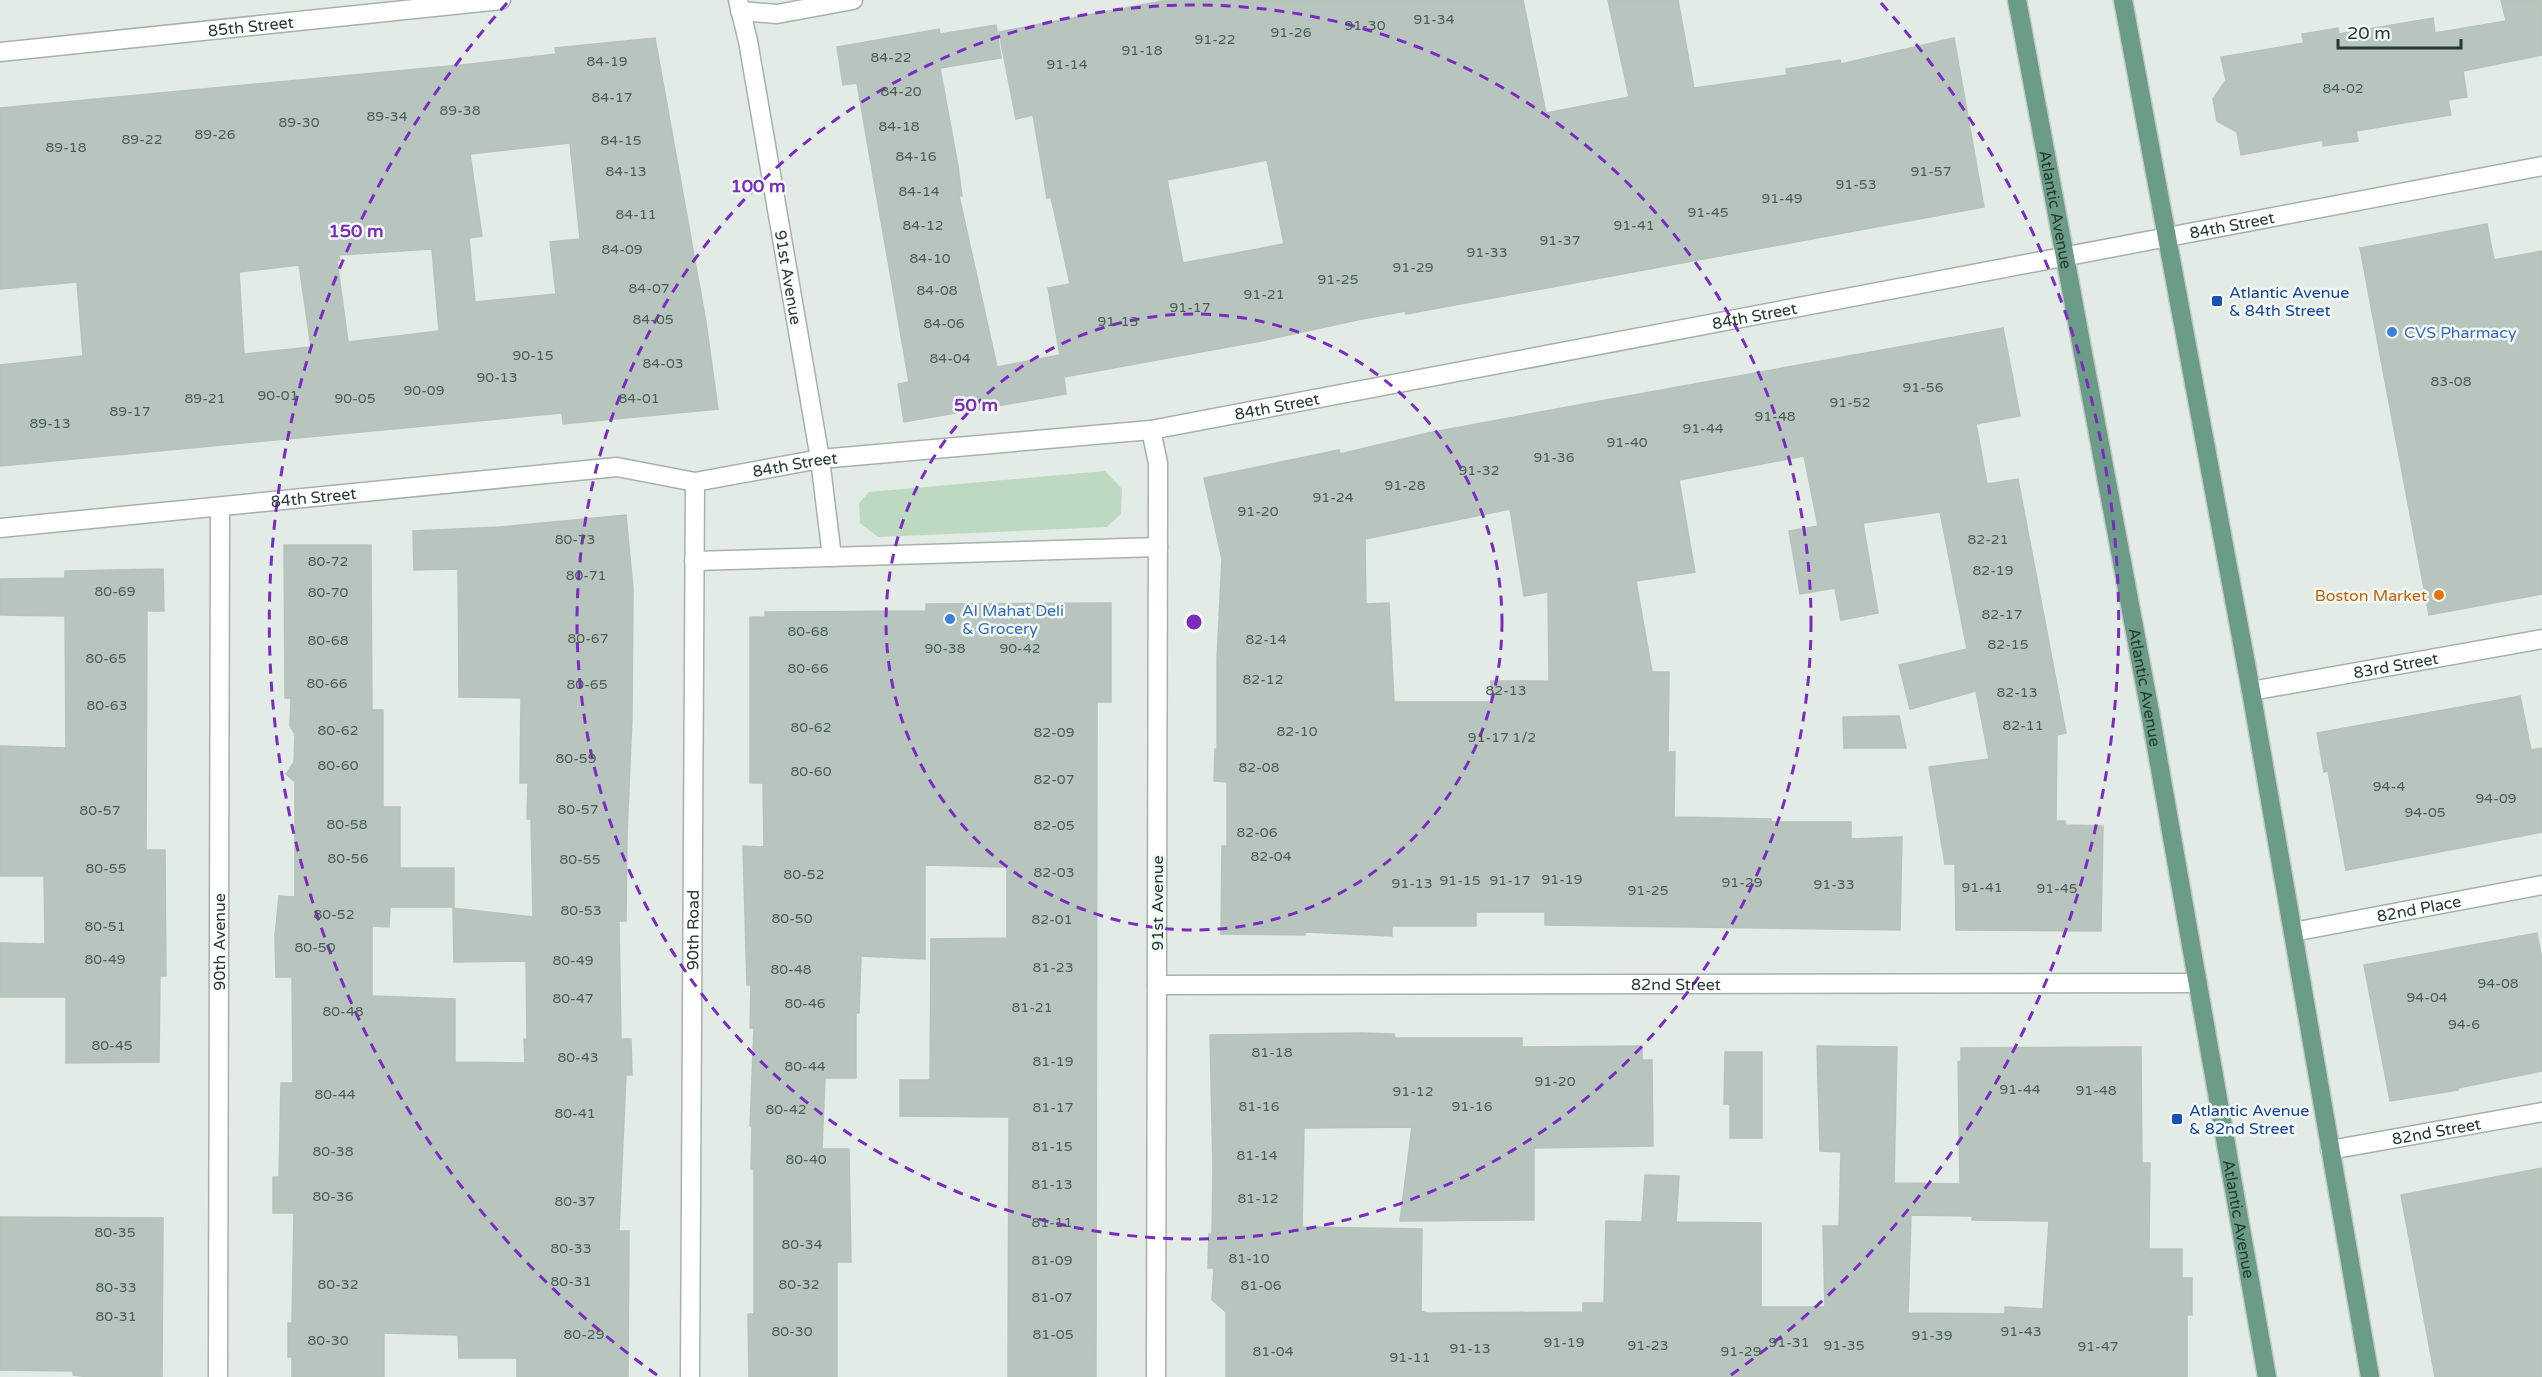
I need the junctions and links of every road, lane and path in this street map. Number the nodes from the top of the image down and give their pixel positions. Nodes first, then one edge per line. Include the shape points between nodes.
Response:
1 (501, 0) edge
2 (853, 0) edge
3 (2017, 0) edge
4 (2123, 0) edge
5 (739, 5) edge
6 (0, 52) edge
7 (2542, 166) edge
8 (2167, 236) junction
9 (2065, 255) junction
10 (1151, 430) junction
11 (820, 459) junction
12 (695, 482) junction
13 (220, 508) junction
14 (0, 528) edge
15 (1158, 547) junction
16 (832, 557) junction
17 (694, 561) junction
18 (2542, 639) edge
19 (2251, 691) junction
20 (2542, 885) edge
21 (2293, 932) junction
22 (2196, 983) junction
23 (1157, 985) junction
24 (2542, 1112) edge
25 (2330, 1150) junction
26 (218, 1377) edge
27 (690, 1377) edge
28 (1156, 1377) edge
29 (2267, 1377) edge
30 (2370, 1377) edge

1 - 6 street, 85th Street
2 - 5 street via 777,14
3 - 9 main road, Atlantic Avenue
4 - 8 main road
5 - 11 street, 91st Avenue
7 - 8 street, 84th Street
8 - 9 street, 84th Street
8 - 19 main road
9 - 10 street, 84th Street
9 - 22 main road, Atlantic Avenue
10 - 11 street, 84th Street
10 - 15 street, 91st Avenue via 1158,463
11 - 12 street, 84th Street
11 - 16 street, 91st Avenue
12 - 13 street, 84th Street via 617,467
12 - 17 street, 90th Road
13 - 14 street, 84th Street
13 - 26 street, 90th Avenue
15 - 16 street
15 - 23 street, 91st Avenue
16 - 17 street
17 - 27 street, 90th Road
18 - 19 street, 83rd Street
19 - 21 main road
20 - 21 street, 82nd Place
21 - 25 main road
22 - 23 street, 82nd Street
22 - 29 main road, Atlantic Avenue
23 - 28 street, 91st Avenue
24 - 25 street, 82nd Street
25 - 30 main road

